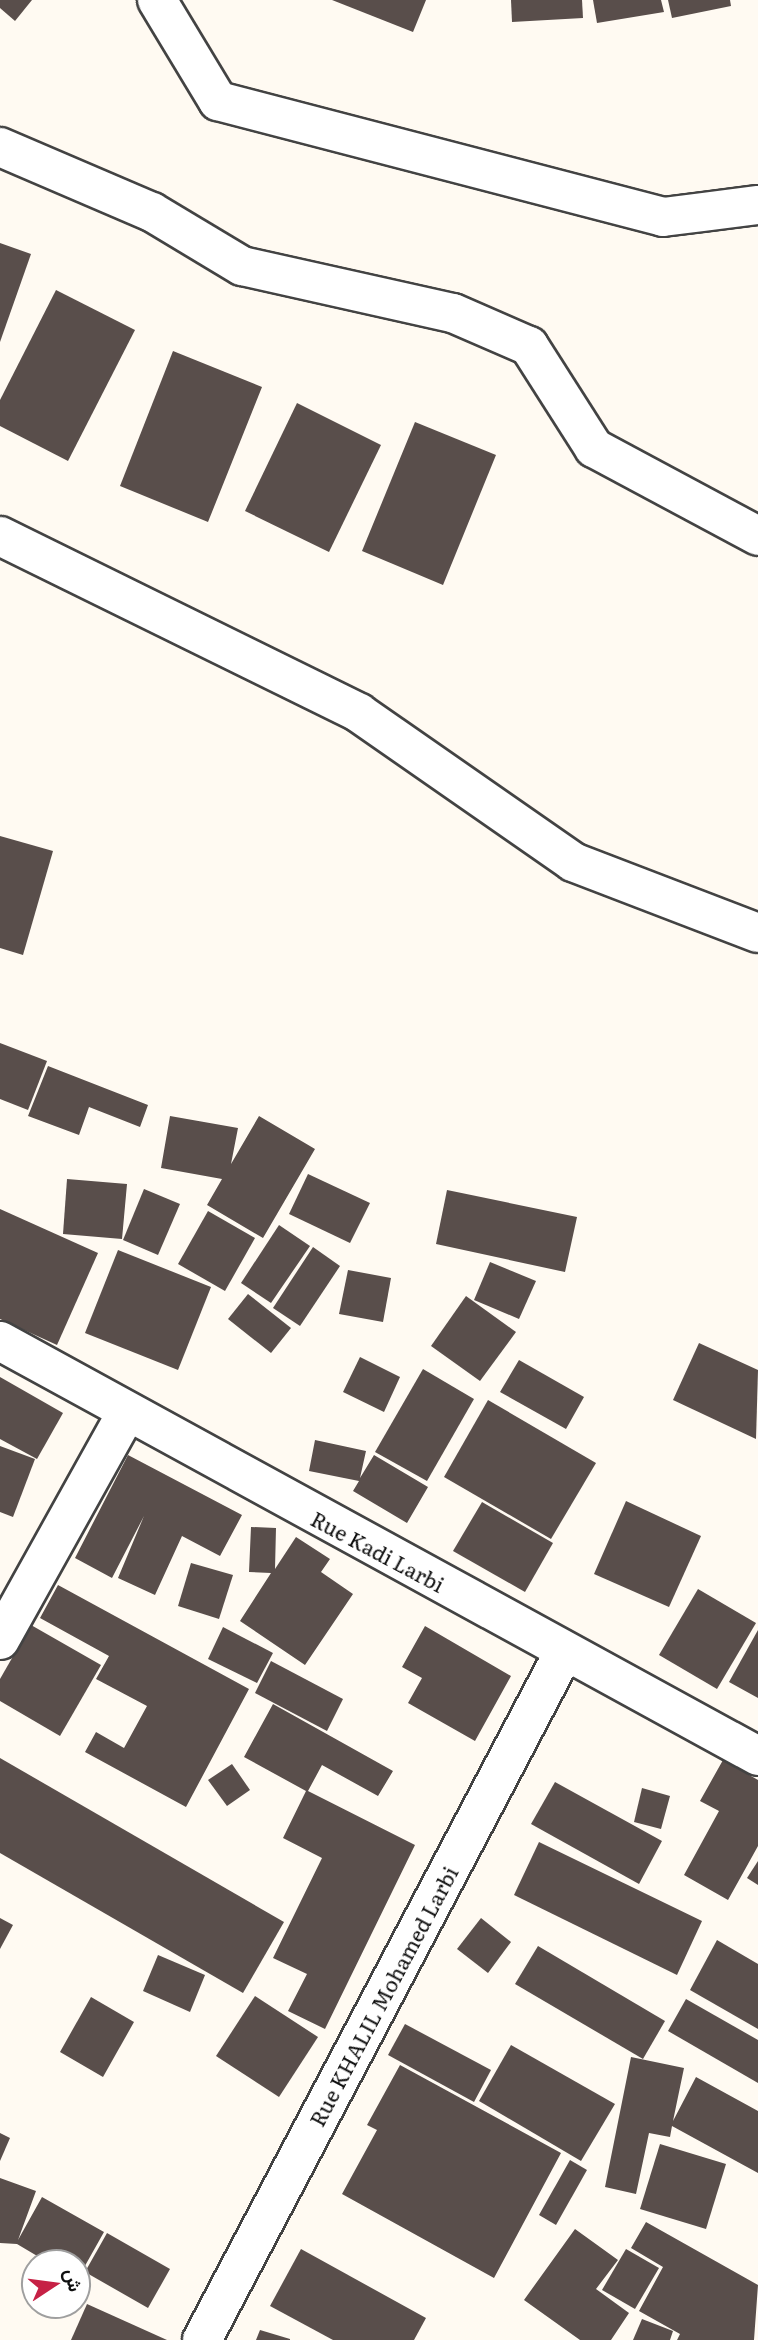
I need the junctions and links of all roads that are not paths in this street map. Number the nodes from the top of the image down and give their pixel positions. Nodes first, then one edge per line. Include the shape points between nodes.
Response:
1 (157, 0) edge
2 (0, 147) edge
3 (758, 205) edge
4 (0, 536) edge
5 (758, 536) edge
6 (758, 933) edge
7 (0, 1341) edge
8 (126, 1414) junction
9 (0, 1640) edge
10 (564, 1652) junction
11 (758, 1756) edge
12 (202, 2340) edge

1 - 3 street via 218,101 663,217
2 - 5 street via 152,212 242,266 453,313 529,346 594,448
4 - 6 street via 359,713 573,862
7 - 8 street, Rue Kadi Larbi
8 - 9 street
8 - 10 street, Rue Kadi Larbi
10 - 11 street, Rue Kadi Larbi
10 - 12 street, Rue KHALIL Mohamed Larbi

